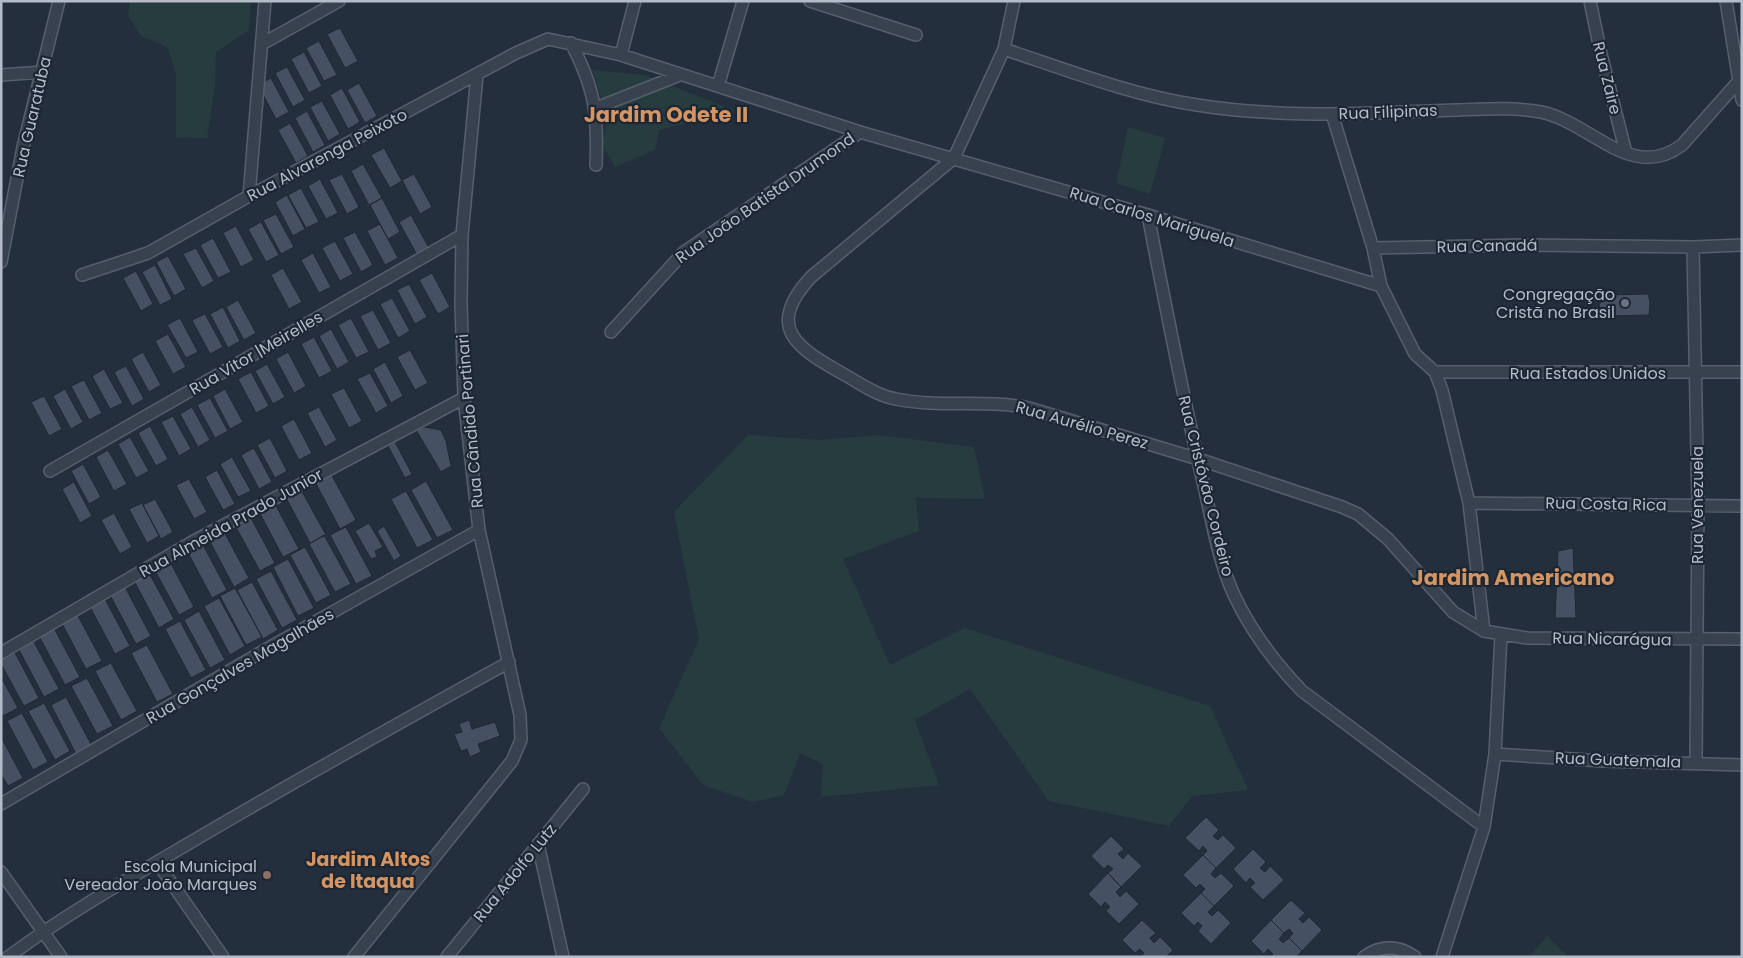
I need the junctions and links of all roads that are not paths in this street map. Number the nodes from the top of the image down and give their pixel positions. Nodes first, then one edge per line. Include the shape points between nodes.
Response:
1 (59, 1) edge
2 (265, 1) edge
3 (339, 1) edge
4 (635, 1) edge
5 (743, 1) edge
6 (810, 1) edge
7 (1014, 1) edge
8 (1590, 1) edge
9 (1726, 1) edge
10 (916, 35) dead end
11 (571, 43) junction
12 (262, 44) junction
13 (1004, 49) junction
14 (621, 56) junction
15 (43, 72) junction
16 (1, 75) edge
17 (477, 75) junction
18 (680, 75) junction
19 (1738, 82) junction
20 (718, 86) junction
21 (1742, 100) edge
22 (596, 108) junction
23 (1332, 114) junction
24 (860, 132) junction
25 (1626, 154) junction
26 (954, 158) junction
27 (596, 165) dead end
28 (249, 196) junction
29 (1148, 214) junction
30 (462, 236) junction
31 (1742, 245) edge
32 (1693, 247) junction
33 (1373, 248) junction
34 (1, 262) edge
35 (82, 275) dead end
36 (1381, 286) junction
37 (611, 332) dead end
38 (1435, 372) junction
39 (1696, 372) junction
40 (1742, 372) edge
41 (464, 398) junction
42 (1198, 459) junction
43 (50, 471) dead end
44 (1470, 503) junction
45 (1698, 505) junction
46 (1742, 506) edge
47 (479, 530) junction
48 (1484, 631) junction
49 (1501, 635) junction
50 (1742, 639) edge
51 (1697, 640) junction
52 (1, 653) edge
53 (509, 662) junction
54 (1494, 754) junction
55 (1696, 763) junction
56 (1742, 765) edge
57 (583, 788) dead end
58 (1, 804) edge
59 (1484, 827) junction
60 (538, 844) junction
61 (157, 862) junction
62 (1, 872) edge
63 (43, 931) junction
64 (8, 957) edge
65 (61, 957) edge
66 (223, 957) edge
67 (354, 957) edge
68 (447, 957) edge
69 (563, 957) edge
70 (1364, 957) edge
71 (1415, 957) edge
72 (1442, 957) edge

1 - 15 street, Rua Guaratuba
2 - 12 street
3 - 12 street
4 - 14 street
5 - 20 street
6 - 10 street
7 - 13 street, Rua Aurélio Perez
8 - 25 street, Rua Zaire
9 - 19 street
11 - 14 street, Rua Carlos Mariguela
11 - 17 street, Rua Alvarenga Peixoto via 543,40
11 - 22 street via 589,81
12 - 28 street
13 - 23 street, Rua Filipinas via 1135,91 1195,105
13 - 26 street, Rua Aurélio Perez
14 - 18 street, Rua Carlos Mariguela
15 - 16 street
15 - 34 street, Rua Guaratuba via 23,147
17 - 28 street, Rua Alvarenga Peixoto
17 - 30 street, Rua Cândido Portinari
18 - 20 street, Rua Carlos Mariguela
18 - 22 street
19 - 21 street
19 - 25 street, Rua Filipinas via 1673,152 1652,158
20 - 24 street, Rua Carlos Mariguela
22 - 27 street
23 - 25 street, Rua Filipinas via 1529,110 1561,120
23 - 33 street
24 - 26 street, Rua Carlos Mariguela
24 - 37 street, Rua João Batista Drumond via 684,252
26 - 29 street, Rua Carlos Mariguela
26 - 42 street, Rua Aurélio Perez via 799,290 789,307 788,322 802,348 821,362 894,399 1003,403 1029,408
28 - 35 street, Rua Alvarenga Peixoto via 148,254
29 - 36 street, Rua Carlos Mariguela
29 - 42 street, Rua Cristóvão Cordeiro
30 - 41 street, Rua Cândido Portinari
30 - 43 street, Rua Vitor |Meirelles
31 - 32 street, Rua Canadá
32 - 33 street, Rua Canadá via 1526,245
32 - 39 street, Rua Venezuela
33 - 36 street
36 - 38 street via 1415,354
38 - 39 street, Rua Estados Unidos
38 - 44 street
39 - 40 street, Rua Estados Unidos
39 - 45 street, Rua Venezuela
41 - 47 street, Rua Cândido Portinari
41 - 52 street, Rua Almeida Prado Junior via 192,542
42 - 48 street, Rua Aurélio Perez via 1358,514 1388,539 1453,612
42 - 59 street, Rua Cristóvão Cordeiro via 1223,564 1234,595 1276,664 1302,690
44 - 45 street, Rua Costa Rica
44 - 48 street
45 - 46 street, Rua Costa Rica
45 - 51 street, Rua Venezuela
47 - 53 street, Rua Cândido Portinari
47 - 58 street, Rua Gonçalves Magalhães
48 - 49 street, Rua Nicarágua
49 - 51 street, Rua Nicarágua via 1586,640
49 - 54 street
50 - 51 street, Rua Nicarágua
51 - 55 street, Rua Venezuela
53 - 61 street
53 - 67 street, Rua Cândido Portinari via 522,731 518,751
54 - 55 street, Rua Guatemala
54 - 59 street
55 - 56 street, Rua Guatemala
57 - 60 street, Rua Adolfo Lutz
59 - 72 street
60 - 68 street, Rua Adolfo Lutz
60 - 69 street
61 - 63 street
61 - 66 street
62 - 63 street
63 - 64 street
63 - 65 street
70 - 71 street via 1390,947 1404,949

